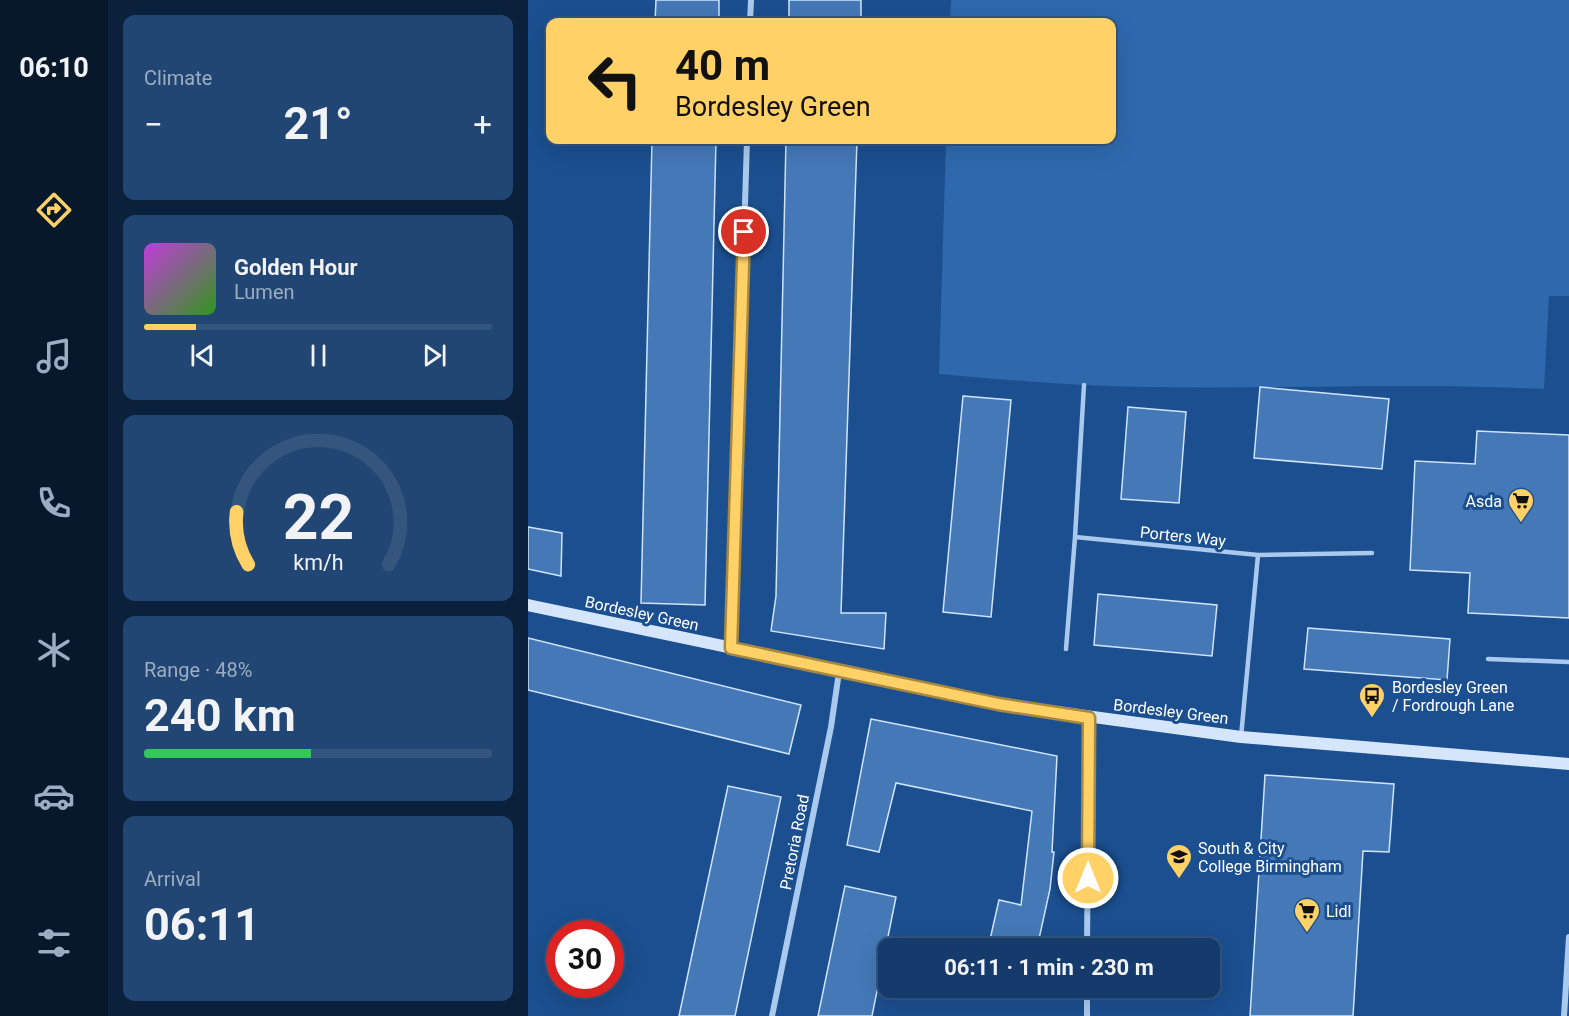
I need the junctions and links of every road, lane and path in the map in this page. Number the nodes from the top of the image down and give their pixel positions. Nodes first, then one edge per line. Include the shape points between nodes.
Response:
1 (751, 0) edge
2 (750, 18) edge
3 (747, 144) edge
4 (1084, 385) dead end
5 (1075, 537) junction
6 (1372, 553) dead end
7 (1258, 555) junction
8 (528, 605) edge
9 (731, 648) junction
10 (1066, 649) dead end
11 (1488, 659) dead end
12 (1569, 663) edge
13 (839, 672) junction
14 (1089, 718) junction
15 (1241, 737) junction
16 (1569, 764) edge
17 (1569, 937) edge
18 (1087, 938) edge
19 (1087, 998) edge
20 (772, 1016) edge
21 (1087, 1016) edge
22 (1564, 1016) edge

1 - 2 street
3 - 9 street
4 - 5 lane
5 - 7 lane, Porters Way
5 - 10 lane
6 - 7 lane, Porters Way
7 - 15 lane
8 - 9 main road, Bordesley Green
9 - 13 main road, Bordesley Green
11 - 12 lane
13 - 14 main road, Bordesley Green
13 - 20 street, Pretoria Road
14 - 15 main road, Bordesley Green
14 - 18 street
15 - 16 main road, Bordesley Green
17 - 22 street
19 - 21 street

